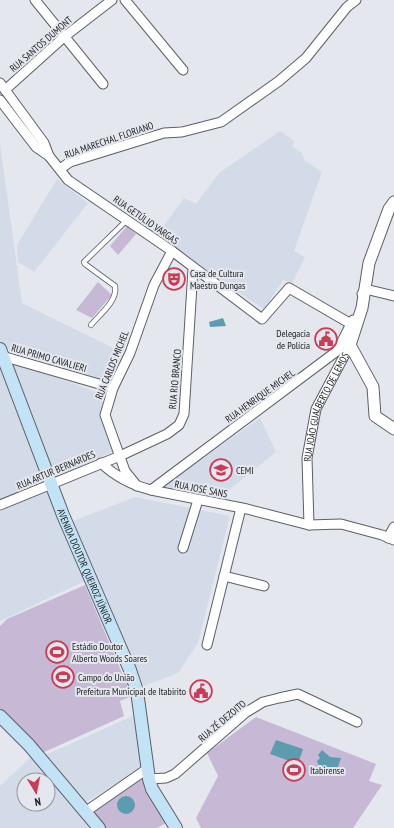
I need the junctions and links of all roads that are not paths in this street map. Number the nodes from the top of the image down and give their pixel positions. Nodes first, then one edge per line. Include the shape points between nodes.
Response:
1 (35, 0) edge
2 (112, 0) edge
3 (125, 0) edge
4 (356, 0) edge
5 (64, 37) junction
6 (183, 70) dead end
7 (103, 84) dead end
8 (2, 87) edge
9 (0, 100) edge
10 (49, 156) junction
11 (60, 169) junction
12 (394, 202) edge
13 (127, 220) junction
14 (172, 251) junction
15 (193, 269) junction
16 (365, 288) junction
17 (394, 296) edge
18 (351, 324) junction
19 (91, 325) dead end
20 (350, 345) junction
21 (1, 354) edge
22 (113, 388) junction
23 (394, 429) edge
24 (120, 456) junction
25 (101, 463) junction
26 (51, 484) junction
27 (138, 487) junction
28 (151, 490) junction
29 (198, 500) junction
30 (0, 505) edge
31 (244, 508) junction
32 (309, 525) junction
33 (394, 527) edge
34 (391, 539) edge
35 (183, 548) dead end
36 (224, 576) junction
37 (264, 586) dead end
38 (207, 644) dead end
39 (0, 716) edge
40 (357, 722) dead end
41 (148, 774) junction
42 (85, 812) junction
43 (172, 827) edge
44 (99, 828) edge

1 - 5 street
2 - 5 street, RUA SANTOS DUMONT
3 - 6 street
4 - 11 street, RUA MARECHAL FLORIANO via 306,58 279,81 221,122 182,132 164,133 70,162
5 - 7 street
5 - 8 street, RUA SANTOS DUMONT
8 - 10 street via 44,143
9 - 10 street, RUA GETÚLIO VARGAS via 36,147
10 - 11 street, RUA GETÚLIO VARGAS
11 - 13 street, RUA GETÚLIO VARGAS via 68,180
12 - 16 street, RUA JOÃO GUALBERTO DE LEMOS via 369,263
13 - 14 street, RUA GETÚLIO VARGAS
13 - 19 lane via 84,262 114,286 116,291 114,298
14 - 15 street, RUA GETÚLIO VARGAS
14 - 22 street, RUA CARLOS MICHEL via 154,285 130,352
15 - 18 street, RUA GETÚLIO VARGAS via 262,319 289,288
15 - 24 street, RUA RIO BRANCO via 184,414 179,424 167,434
16 - 17 street
16 - 18 street, RUA HENRIQUE MICHEL
16 - 20 street, RUA JOÃO GUALBERTO DE LEMOS via 362,308
18 - 28 street, RUA HENRIQUE MICHEL via 337,351
20 - 23 street via 373,387 375,416
20 - 32 street, RUA JOÃO GUALBERTO DE LEMOS via 316,409 307,458
21 - 22 street, RUA PRIMO CAVALIERI
21 - 26 main road, AVENIDA DOUTOR QUEIROZ JÚNIOR
22 - 24 street, RUA CARLOS MICHEL via 105,415
24 - 25 street, RUA ARTUR BERNARDES
24 - 27 street, RUA CARLOS MICHEL via 125,471
25 - 26 street, RUA ARTUR BERNARDES
25 - 27 street via 115,476
26 - 30 street, RUA ARTUR BERNARDES
26 - 41 main road, AVENIDA DOUTOR QUEIROZ JÚNIOR via 130,670 137,691
27 - 28 street
28 - 29 street, RUA JOSÉ SANS
29 - 31 street, RUA JOSÉ SANS
29 - 35 street
31 - 32 street, RUA JOSÉ SANS
31 - 36 street
32 - 34 street, RUA JOSÉ SANS via 341,524
33 - 34 street
36 - 37 street
36 - 38 street
39 - 42 main road via 29,745
40 - 41 street, RUA ZÉ DEZOITO via 298,694 279,698 264,702 245,713 175,774 166,778
41 - 42 street
41 - 43 main road, AVENIDA DOUTOR QUEIROZ JÚNIOR via 152,789
42 - 44 main road

